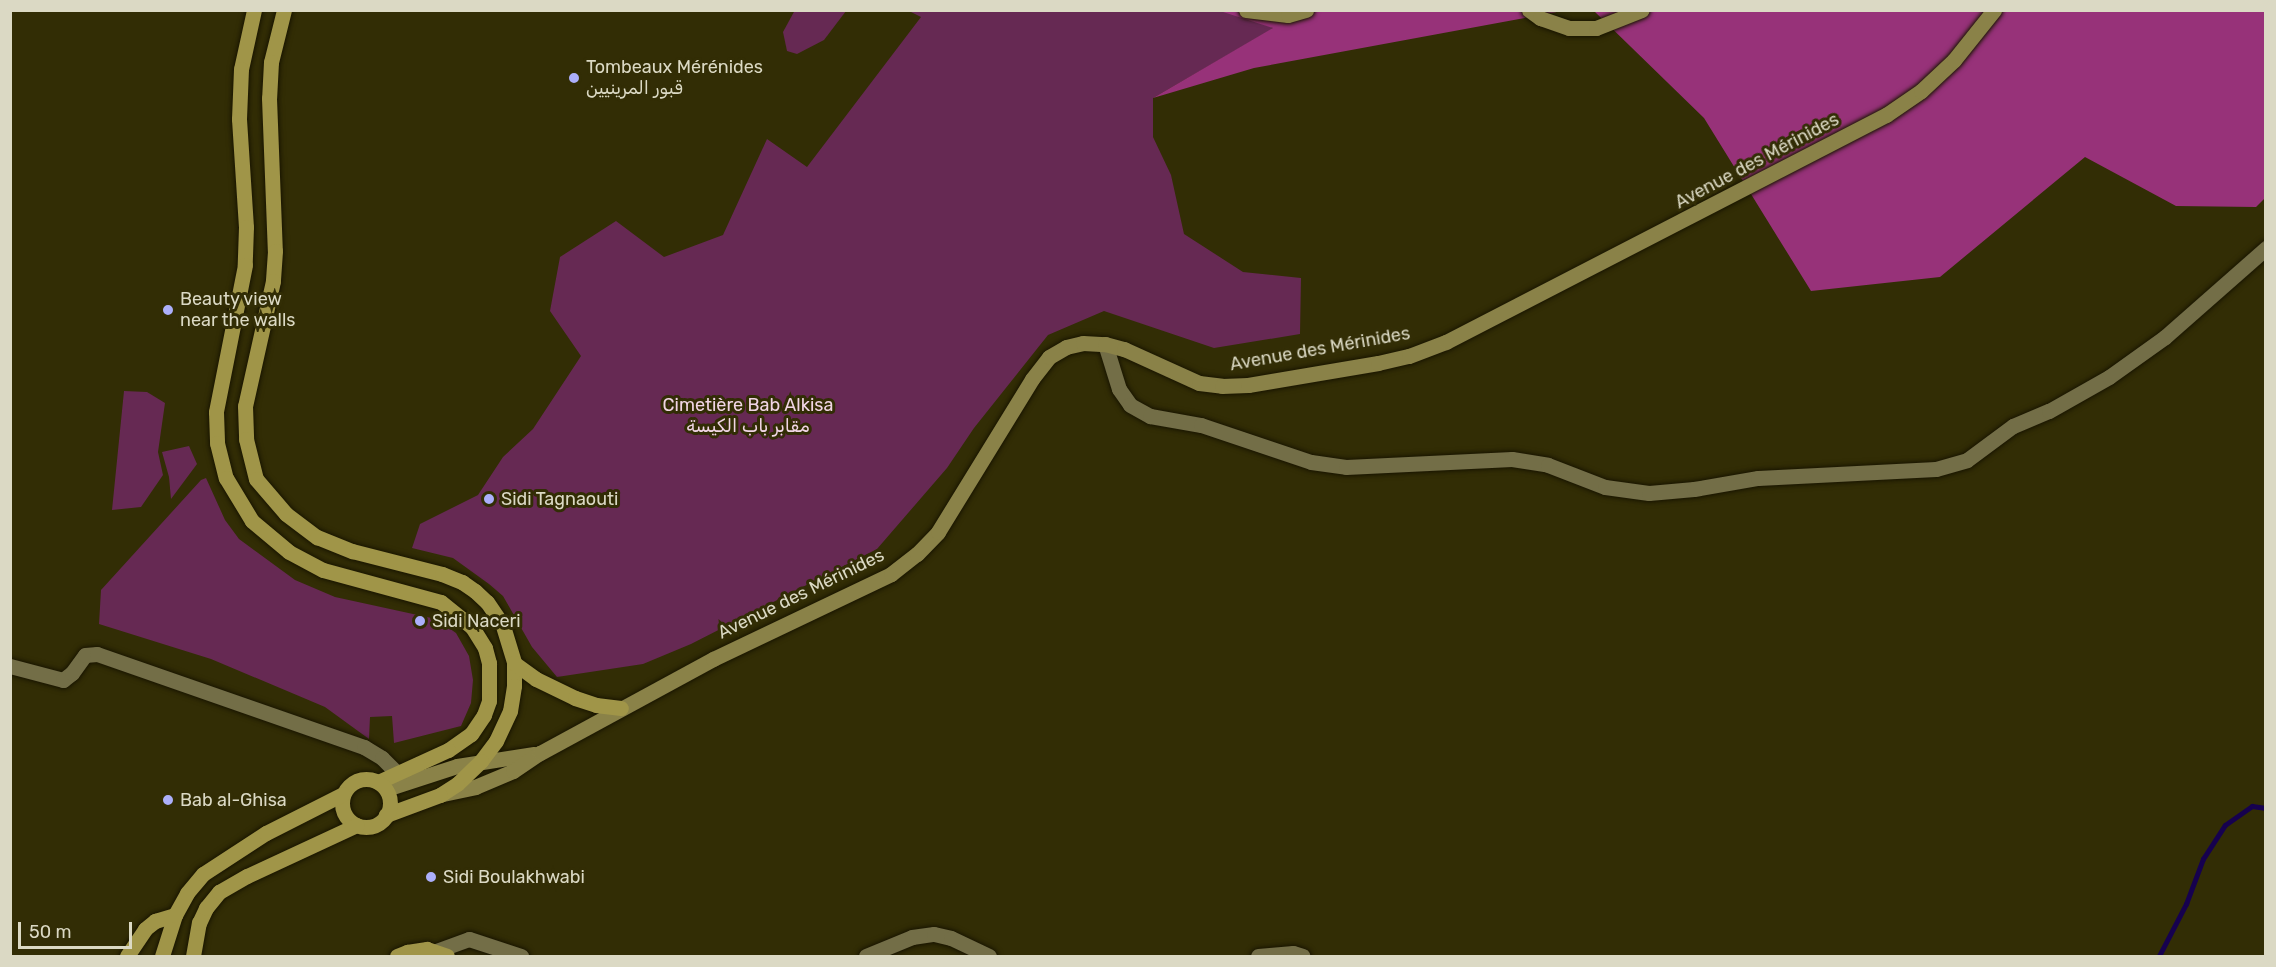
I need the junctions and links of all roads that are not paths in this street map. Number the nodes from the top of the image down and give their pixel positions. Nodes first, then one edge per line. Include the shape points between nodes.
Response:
1 (254, 10) edge
2 (284, 10) edge
3 (1246, 10) edge
4 (1306, 10) edge
5 (1529, 10) edge
6 (1642, 10) edge
7 (1994, 10) edge
8 (2265, 248) edge
9 (1105, 344) junction
10 (514, 663) junction
11 (10, 666) edge
12 (621, 708) junction
13 (540, 753) junction
14 (481, 761) junction
15 (397, 773) junction
16 (382, 785) junction
17 (343, 794) junction
18 (440, 795) junction
19 (386, 815) junction
20 (357, 825) junction
21 (175, 915) junction
22 (442, 954) edge
23 (127, 957) edge
24 (162, 957) edge
25 (194, 957) edge
26 (398, 957) edge
27 (521, 957) edge
28 (866, 957) edge
29 (989, 957) edge
30 (1258, 957) edge
31 (1303, 957) edge

1 - 15 main road via 241,69 239,119 245,264 219,387 218,450 229,486 244,511 282,546 323,570 441,602 479,637 489,663 491,690 478,725 461,743
2 - 10 main road via 271,62 269,98 273,281 245,406 246,439 256,479 286,514 317,537 352,551 442,574 475,591 500,621
3 - 4 main road via 1288,15
5 - 6 main road via 1569,28 1596,28
7 - 9 main road, Avenue des Mérinides via 1954,60 1921,91 1886,115 1446,342 1409,356 1248,385 1222,386 1199,383
8 - 9 street via 2165,337 2109,377 2057,407 2013,426 1967,460 1936,469 1758,478 1649,493 1605,487 1548,465 1512,459 1346,468 1311,462 1201,425 1150,416 1130,405 1119,389
9 - 12 main road, Avenue des Mérinides via 1066,347 1050,357 1032,379 938,532 909,561 891,574
10 - 12 main road via 575,698
10 - 14 main road via 510,711
11 - 15 street via 63,680 85,655 97,654 364,747
12 - 13 main road, Avenue des Mérinides
13 - 14 main road
13 - 18 main road, Avenue des Mérinides via 492,781
14 - 16 main road
14 - 18 main road
15 - 16 main road
16 - 17 main road via 369,779 356,781
16 - 19 main road via 390,805
17 - 20 main road via 344,813
17 - 21 main road via 212,866
18 - 19 main road
19 - 20 main road via 375,825
20 - 25 main road via 219,892 199,923
21 - 23 main road via 155,921 145,929
21 - 24 main road
22 - 26 main road via 418,950
22 - 27 street via 469,939
28 - 29 street via 912,937 934,934
30 - 31 street via 1293,953

